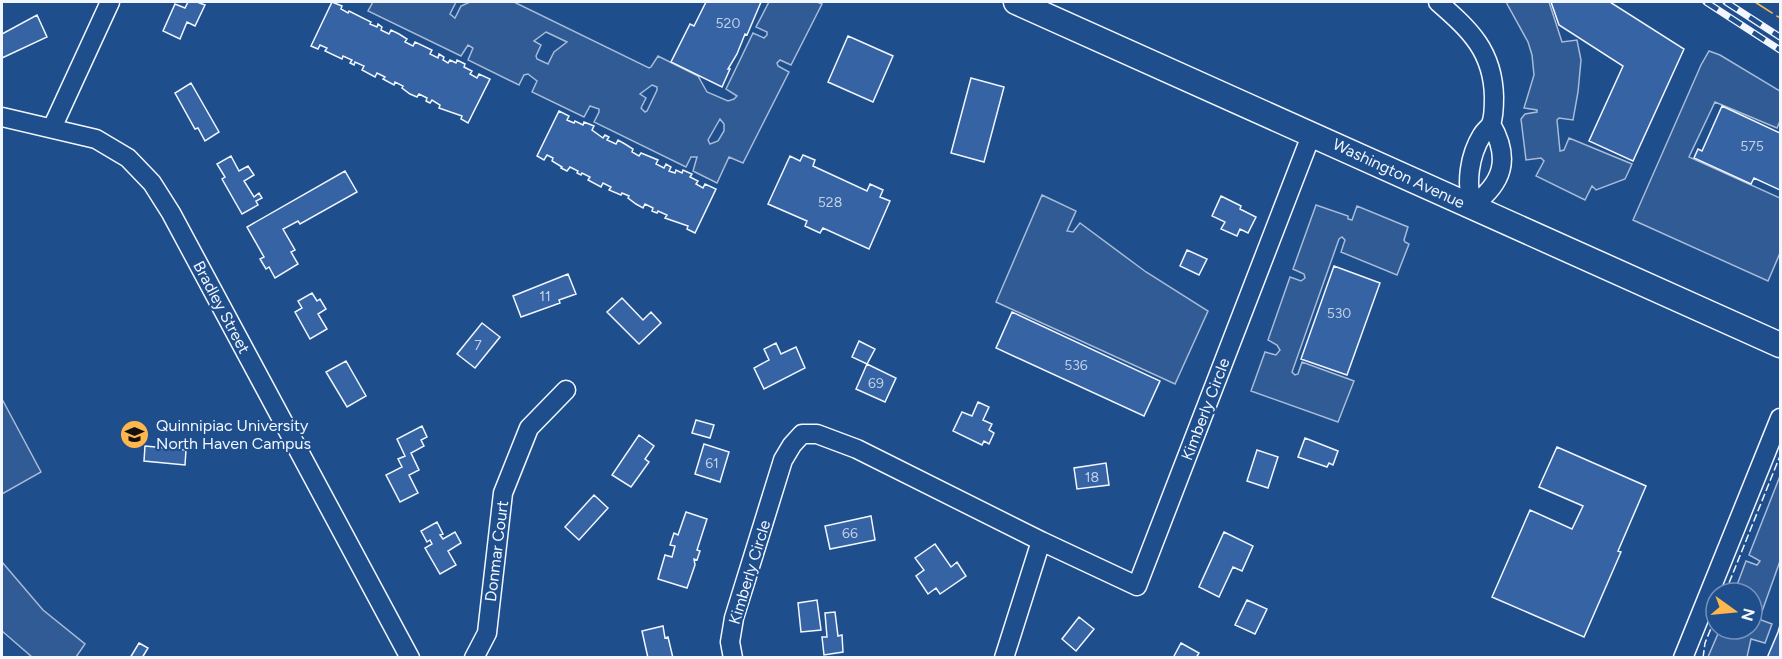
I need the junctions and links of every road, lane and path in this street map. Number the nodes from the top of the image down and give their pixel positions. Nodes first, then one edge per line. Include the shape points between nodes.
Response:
1 (110, 2) edge
2 (1016, 2) edge
3 (1438, 2) edge
4 (2, 117) edge
5 (1491, 124) junction
6 (52, 128) junction
7 (1312, 133) junction
8 (1472, 206) junction
9 (1780, 345) edge
10 (566, 390) dead end
11 (1780, 418) edge
12 (1041, 541) junction
13 (410, 657) edge
14 (474, 657) edge
15 (733, 657) edge
16 (1005, 657) edge
17 (1683, 657) edge

1 - 6 street
2 - 7 main road, Washington Avenue
3 - 5 street via 1468,28 1482,48 1494,86
4 - 6 street, Bradley Street
5 - 8 street via 1478,145 1468,178
5 - 8 street via 1503,154 1499,176 1494,187
6 - 13 street, Bradley Street via 96,139 128,158 152,183
7 - 8 main road, Washington Avenue
7 - 12 street, Kimberly Circle via 1137,586
8 - 9 main road, Washington Avenue
10 - 14 street, Donmar Court via 529,428 504,493 487,633
11 - 17 street
12 - 15 street, Kimberly Circle via 857,449 818,434 802,434 783,460 737,607 730,642
12 - 16 street

